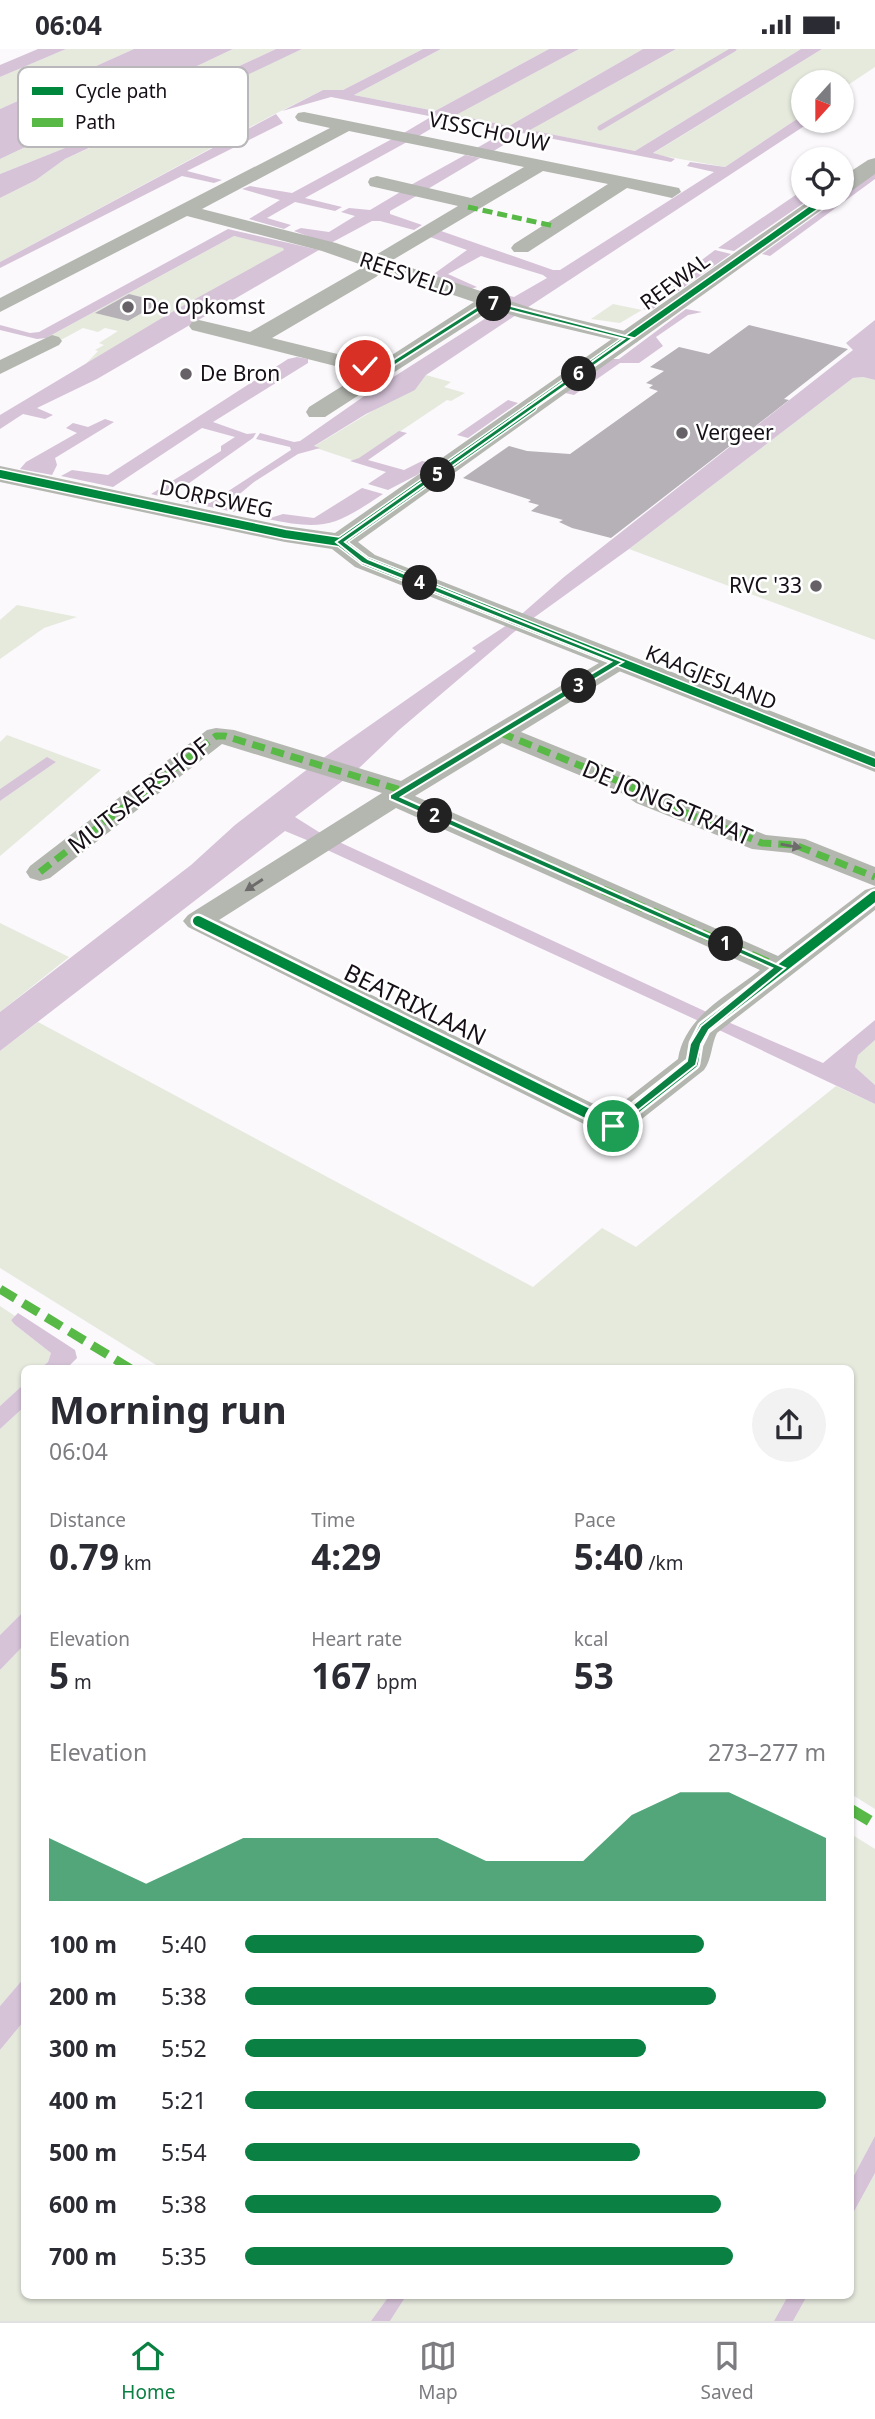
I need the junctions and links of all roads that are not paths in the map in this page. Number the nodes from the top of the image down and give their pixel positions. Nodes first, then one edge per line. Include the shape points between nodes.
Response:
1 (304, 117) dead end
2 (346, 126) junction
3 (875, 164) edge
4 (539, 166) junction
5 (854, 179) edge
6 (377, 182) dead end
7 (623, 183) junction
8 (672, 192) dead end
9 (474, 204) junction
10 (185, 210) junction
11 (808, 210) edge
12 (521, 248) dead end
13 (378, 265) junction
14 (494, 304) junction
15 (0, 306) edge
16 (200, 326) dead end
17 (615, 335) junction
18 (254, 339) junction
19 (52, 341) dead end
20 (0, 369) edge
21 (382, 371) junction
22 (27, 377) dead end
23 (317, 412) dead end
24 (0, 474) edge
25 (340, 542) junction
26 (415, 581) joint
27 (618, 662) junction
28 (501, 733) junction
29 (875, 763) edge
30 (398, 794) junction
31 (40, 872) dead end
32 (875, 877) edge
33 (875, 896) edge
34 (779, 968) junction

1 - 2 street, VISSCHOUW
2 - 4 street, VISSCHOUW
2 - 10 street
3 - 5 street
4 - 7 street, VISSCHOUW
4 - 9 street
6 - 9 street
7 - 8 street, VISSCHOUW
7 - 12 street
9 - 13 street via 384,257
10 - 13 street, REESVELD via 329,247
10 - 15 street
11 - 17 street, REEWAL
13 - 14 street, REESVELD
13 - 18 street
14 - 17 street, REESVELD
14 - 21 street
16 - 18 street
17 - 25 street, REEWAL
18 - 21 street
19 - 20 street
20 - 22 street
21 - 23 street
24 - 25 street, DORPSWEG
25 - 26 street, DORPSWEG via 365,561
26 - 27 street, KAAGJESLAND
27 - 28 street
27 - 29 street, KAAGJESLAND
28 - 30 street
28 -> 32 street, DE JONGSTRAAT via 762,843 796,845
30 - 31 street, MUTSAERSHOF via 350,772 216,736
30 - 34 street, MUTSAERSHOF
30 -> 34 street, BEATRIXLAAN via 198,921 613,1126 692,1063 696,1044 715,1020
33 - 34 street

